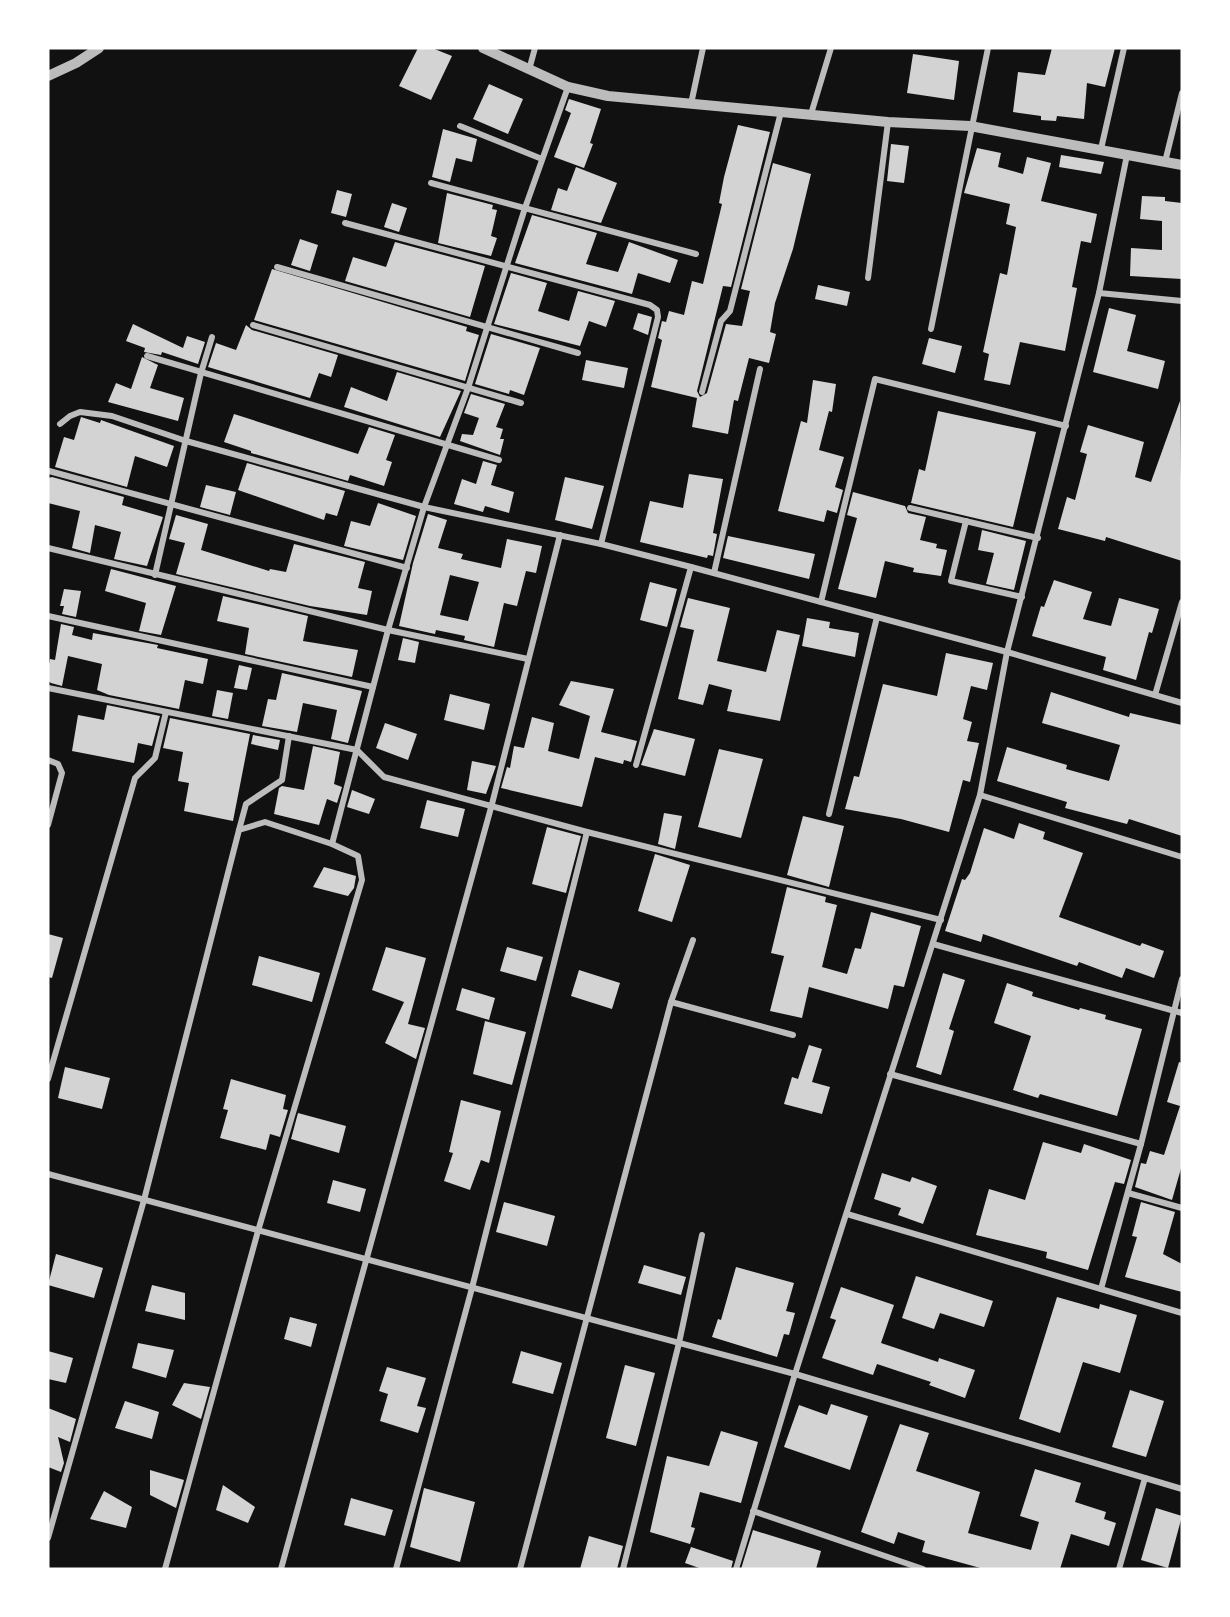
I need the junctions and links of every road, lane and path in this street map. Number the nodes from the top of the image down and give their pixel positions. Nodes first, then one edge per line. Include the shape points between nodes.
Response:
1 (99, 48) edge
2 (483, 48) edge
3 (535, 48) edge
4 (703, 48) edge
5 (831, 48) edge
6 (988, 48) edge
7 (1124, 48) edge
8 (89, 51) edge
9 (528, 71) junction
10 (48, 76) edge
11 (568, 87) junction
12 (1182, 93) edge
13 (691, 104) junction
14 (781, 112) junction
15 (811, 114) junction
16 (888, 122) junction
17 (460, 126) dead end
18 (970, 126) junction
19 (1101, 149) junction
20 (1127, 155) junction
21 (542, 159) junction
22 (1165, 163) junction
23 (1182, 165) edge
24 (431, 183) dead end
25 (525, 208) junction
26 (345, 223) dead end
27 (696, 254) dead end
28 (506, 265) junction
29 (277, 267) dead end
30 (868, 278) dead end
31 (1099, 293) junction
32 (1182, 301) edge
33 (254, 325) dead end
34 (487, 327) junction
35 (931, 329) dead end
36 (212, 337) dead end
37 (578, 353) dead end
38 (147, 356) dead end
39 (760, 369) dead end
40 (201, 373) junction
41 (468, 388) junction
42 (702, 392) dead end
43 (521, 404) dead end
44 (60, 424) dead end
45 (1066, 426) junction
46 (186, 441) junction
47 (447, 444) junction
48 (499, 460) dead end
49 (49, 471) edge
50 (172, 504) junction
51 (424, 507) junction
52 (910, 508) dead end
53 (966, 521) junction
54 (560, 535) junction
55 (1038, 538) junction
56 (601, 544) junction
57 (48, 548) edge
58 (691, 567) junction
59 (406, 568) junction
60 (714, 573) junction
61 (155, 575) junction
62 (1022, 597) junction
63 (821, 602) junction
64 (1182, 602) edge
65 (48, 616) edge
66 (877, 617) junction
67 (388, 630) junction
68 (1007, 652) junction
69 (528, 659) junction
70 (374, 687) junction
71 (48, 688) edge
72 (1155, 695) junction
73 (1182, 703) edge
74 (166, 711) junction
75 (289, 736) junction
76 (357, 750) junction
77 (48, 760) edge
78 (636, 765) dead end
79 (980, 795) junction
80 (492, 804) junction
81 (829, 814) dead end
82 (48, 825) edge
83 (238, 831) junction
84 (587, 832) junction
85 (332, 844) junction
86 (1182, 857) edge
87 (941, 920) junction
88 (693, 940) dead end
89 (933, 944) junction
90 (1182, 979) edge
91 (671, 1002) junction
92 (1172, 1010) junction
93 (1182, 1013) edge
94 (793, 1035) dead end
95 (890, 1074) junction
96 (48, 1079) edge
97 (1141, 1144) junction
98 (48, 1174) edge
99 (1128, 1193) junction
100 (144, 1200) junction
101 (1182, 1208) edge
102 (847, 1214) junction
103 (258, 1231) junction
104 (702, 1235) dead end
105 (368, 1261) junction
106 (472, 1288) junction
107 (1101, 1289) junction
108 (1182, 1314) edge
109 (588, 1319) junction
110 (679, 1343) junction
111 (795, 1374) junction
112 (1145, 1478) junction
113 (1182, 1489) edge
114 (753, 1511) junction
115 (48, 1538) edge
116 (165, 1569) edge
117 (281, 1569) edge
118 (396, 1569) edge
119 (520, 1569) edge
120 (623, 1569) edge
121 (736, 1569) edge
122 (923, 1569) edge
123 (1119, 1569) edge

1 - 8 street
2 - 9 street
3 - 9 street
4 - 13 street
5 - 15 street
6 - 18 street
7 - 19 street
8 - 10 street
9 - 11 street
11 - 13 street via 608,96
11 - 21 street
12 - 22 street
13 - 14 street
14 - 15 street
14 - 42 street via 730,311 721,321
15 - 16 street
16 - 18 street
16 - 30 street
17 - 21 street
18 - 19 street
18 - 35 street
19 - 20 street
20 - 22 street
20 - 31 street
21 - 25 street
22 - 23 street
24 - 25 street
25 - 27 street
25 - 28 street
26 - 28 street
28 - 34 street
28 - 56 street via 657,310 643,384
29 - 34 street
31 - 32 street
31 - 45 street
33 - 41 street
34 - 37 street
34 - 41 street
36 - 40 street
38 - 40 street
39 - 60 street
40 - 46 street
40 - 47 street
41 - 43 street
41 - 47 street
44 - 46 street via 80,412 95,412
45 - 55 street
45 - 63 street via 875,379
46 - 50 street
46 - 51 street
47 - 48 street
47 - 51 street
49 - 50 street
50 - 59 street
50 - 61 street
51 - 54 street
51 - 59 street
52 - 53 street
53 - 55 street
53 - 62 street via 951,581
54 - 56 street
54 - 69 street
55 - 62 street
56 - 58 street
57 - 61 street
58 - 60 street
58 - 78 street
59 - 67 street
60 - 63 street
61 - 67 street
62 - 68 street
63 - 66 street
64 - 72 street
65 - 70 street
66 - 68 street
66 - 81 street
67 - 69 street
67 - 70 street
68 - 72 street
68 - 79 street
69 - 80 street
70 - 76 street
71 - 74 street
72 - 73 street
74 - 75 street
74 - 96 street via 155,758 135,778
75 - 76 street
75 - 83 street via 282,780 246,804
76 - 80 street via 384,777
76 - 85 street
77 - 82 street via 58,764 62,773
79 - 86 street
79 - 87 street
80 - 84 street
80 - 105 street
83 - 85 street via 265,822
83 - 100 street
84 - 87 street
84 - 106 street
85 - 103 street via 358,856 362,880
87 - 89 street
88 - 91 street
89 - 92 street
89 - 95 street
90 - 92 street
91 - 94 street
91 - 109 street
92 - 93 street
92 - 97 street
95 - 97 street
95 - 102 street
97 - 99 street
98 - 100 street
99 - 101 street
99 - 107 street
100 - 103 street
100 - 115 street
102 - 107 street
102 - 111 street
103 - 105 street
103 - 116 street
104 - 110 street
105 - 106 street
105 - 117 street
106 - 109 street
106 - 118 street
107 - 108 street
109 - 110 street
109 - 119 street
110 - 111 street
110 - 120 street
111 - 112 street
111 - 114 street
112 - 113 street
112 - 123 street
114 - 121 street
114 - 122 street

